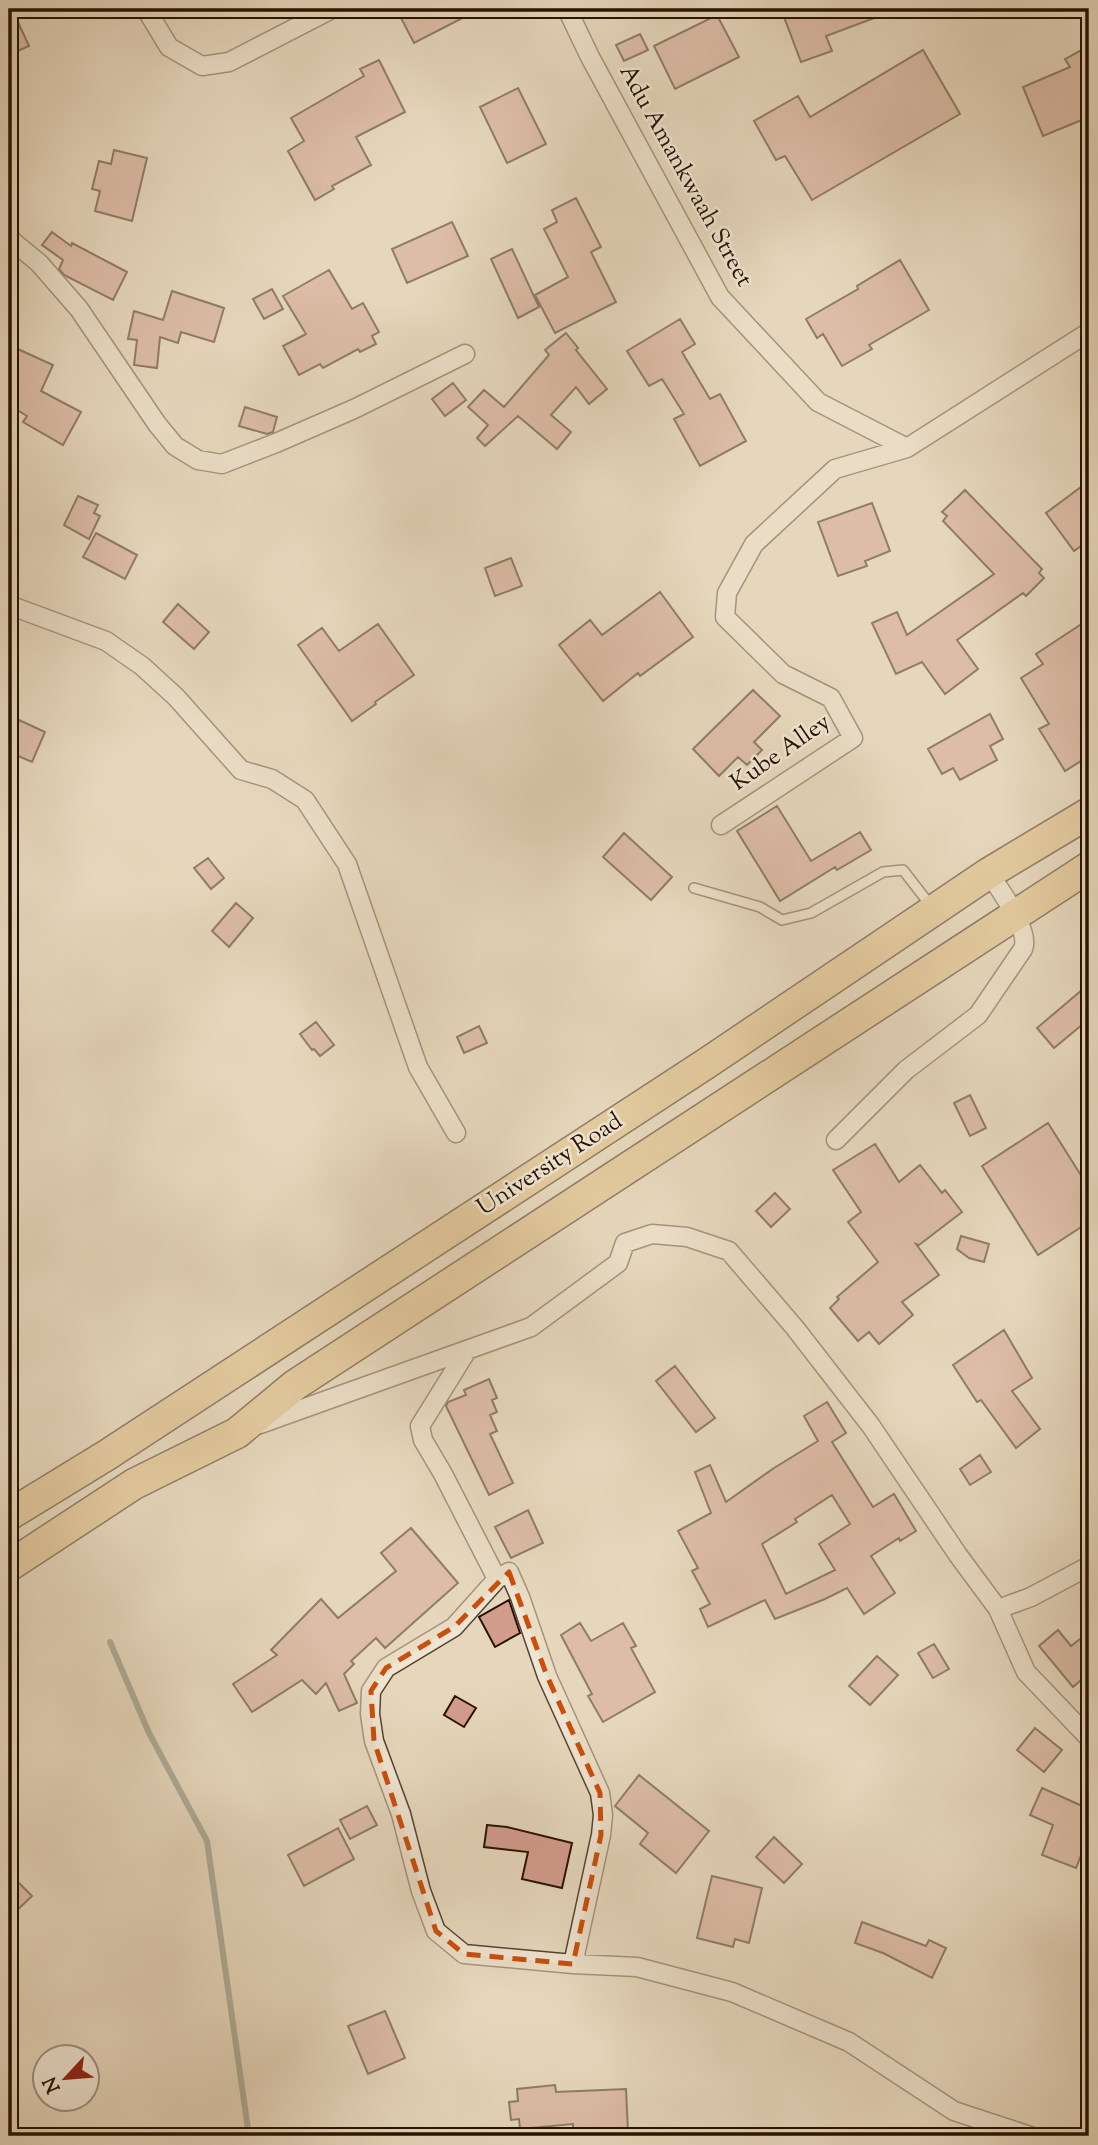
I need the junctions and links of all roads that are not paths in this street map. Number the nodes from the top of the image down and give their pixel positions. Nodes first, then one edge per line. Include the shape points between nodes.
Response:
1 (146, 9) edge
2 (332, 9) edge
3 (567, 9) edge
4 (9, 234) edge
5 (1089, 332) edge
6 (465, 354) dead end
7 (907, 448) junction
8 (9, 605) edge
9 (1089, 813) edge
10 (720, 825) dead end
11 (1089, 867) edge
12 (989, 873) junction
13 (694, 888) dead end
14 (934, 910) junction
15 (1014, 914) junction
16 (456, 1133) dead end
17 (836, 1140) dead end
18 (466, 1352) junction
19 (237, 1433) junction
20 (9, 1515) edge
21 (9, 1566) edge
22 (1089, 1566) edge
23 (497, 1579) junction
24 (998, 1609) junction
25 (1089, 1738) edge
26 (573, 1964) junction
27 (1030, 2136) edge

1 - 2 street via 169,47 202,66 229,62
3 - 7 street, Adu Amankwaah Street via 720,297 818,402
4 - 6 street via 79,309 175,446 198,460 222,464 276,443
5 - 7 street
7 - 10 street, Kube Alley via 835,469 754,544 727,593 725,617 783,674 831,698 853,738
8 - 16 street via 106,640 176,696 241,770 272,779 305,800 347,864 418,1067
9 - 12 highway, University Road
11 - 15 highway, University Road
12 - 14 highway, University Road
12 - 15 street
13 - 14 lane via 760,907 782,920 811,913 883,872 903,870
14 - 20 highway, University Road via 707,1063
15 - 17 street via 1026,942 978,1015 906,1070
15 - 19 highway, University Road via 295,1385
18 - 19 street
18 - 23 street via 420,1426 423,1440
18 - 24 street via 531,1327 618,1263 625,1243 652,1234 687,1237 729,1251 871,1426
19 - 21 highway, University Road via 134,1484
22 - 24 street
23 - 26 street via 509,1572 547,1676 602,1802 601,1835
23 - 26 street via 454,1627 386,1668 371,1691 374,1741 436,1931 464,1954
24 - 25 street via 1026,1672
26 - 27 street via 637,1968 732,1992 849,2042 954,2111

